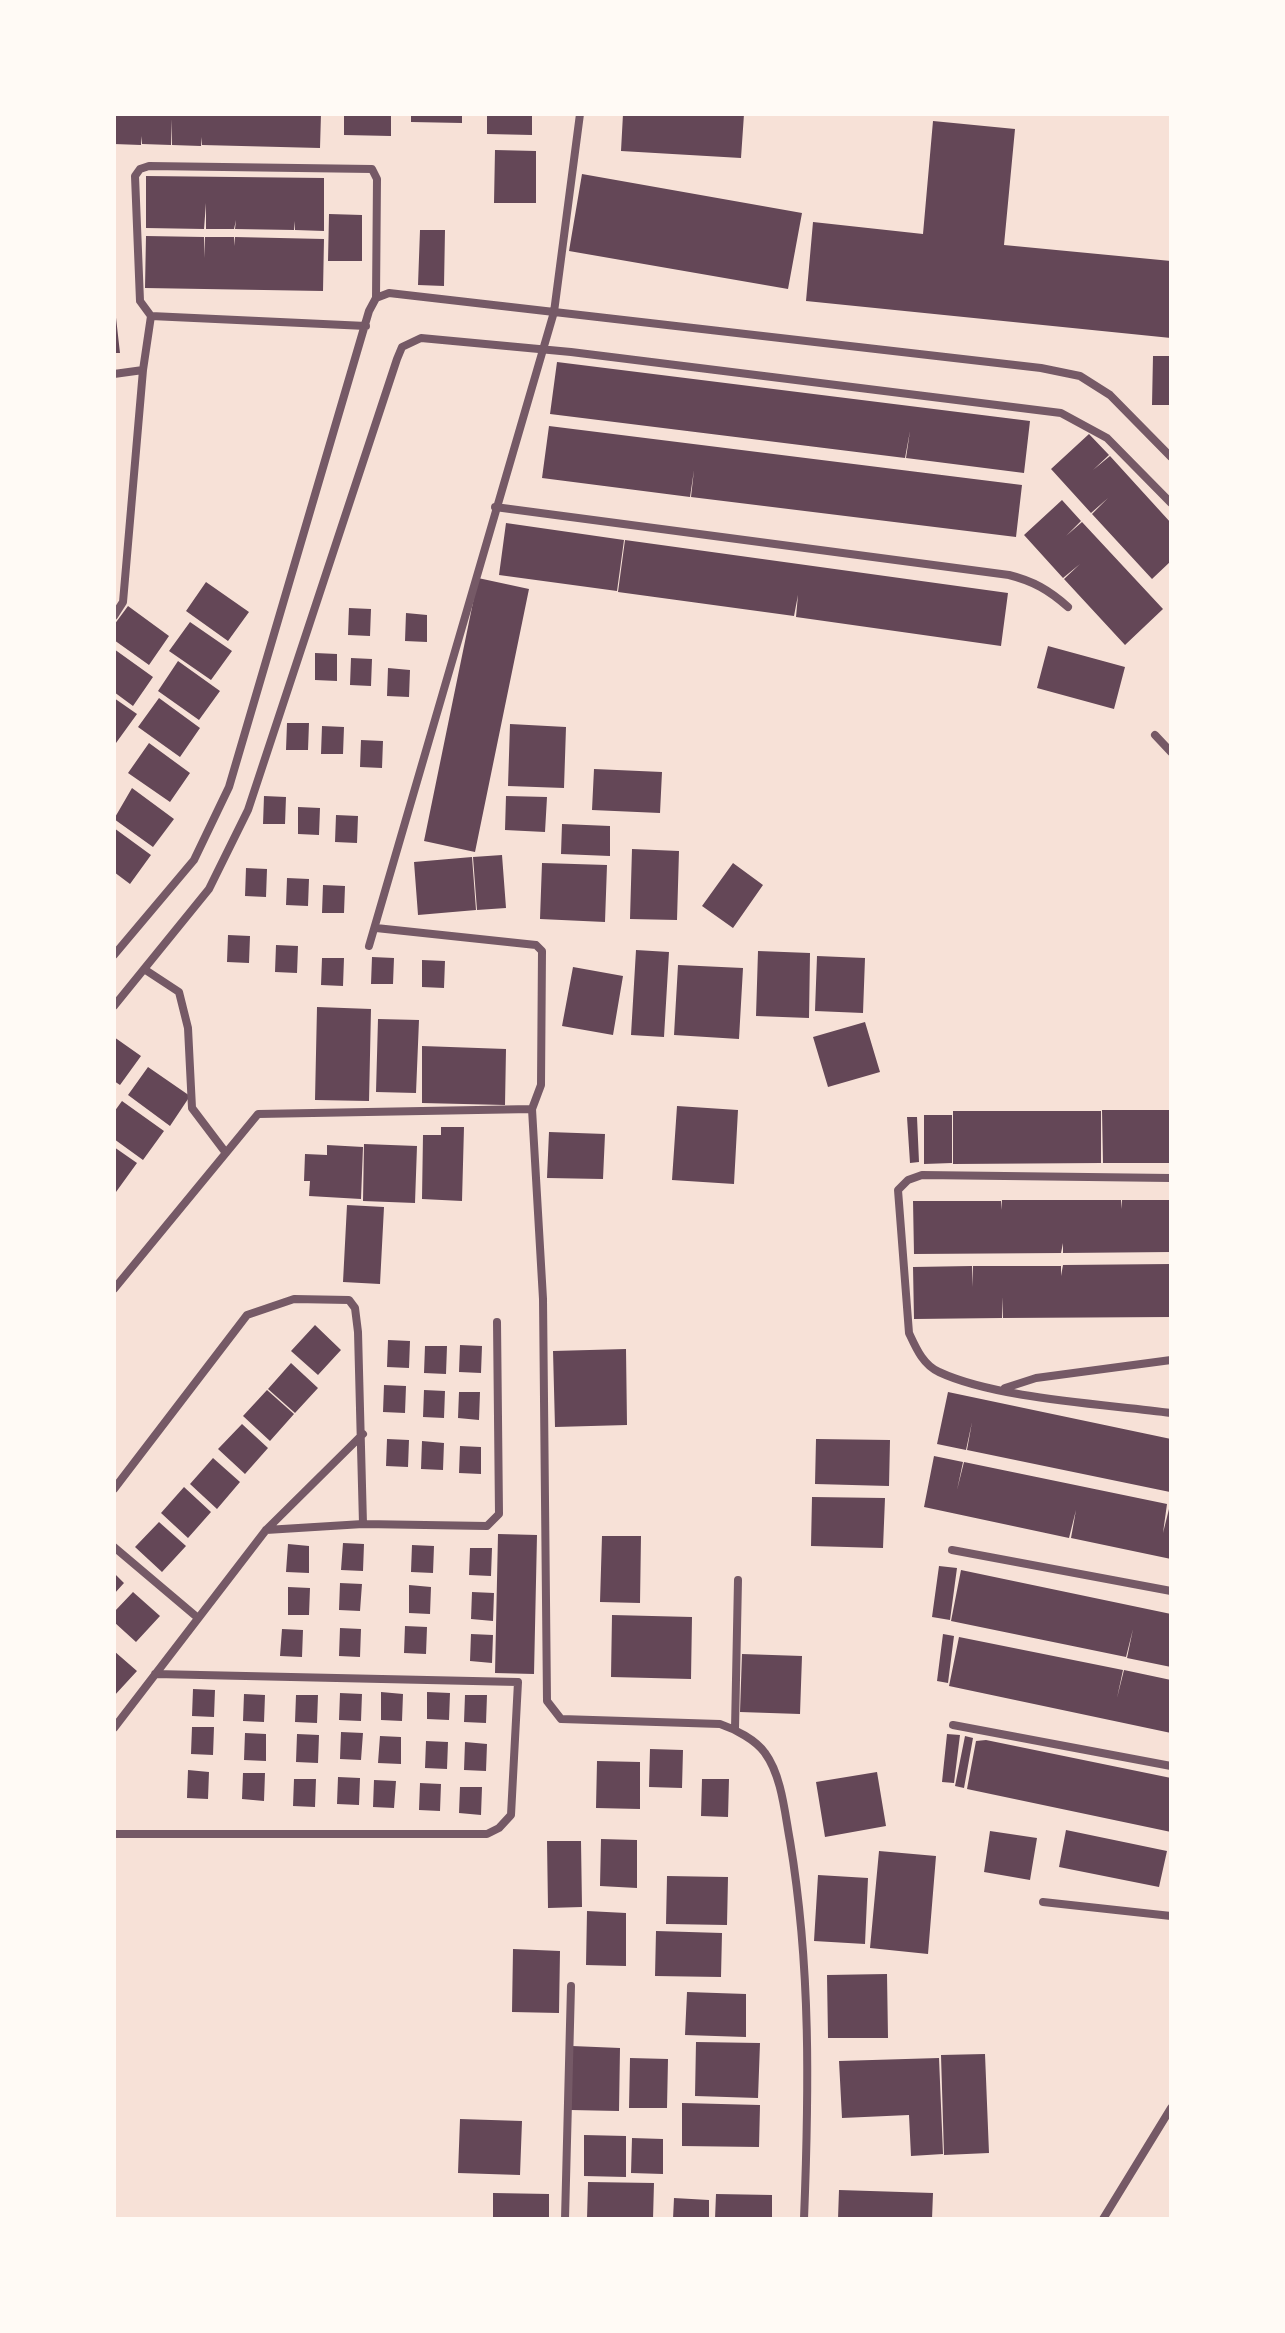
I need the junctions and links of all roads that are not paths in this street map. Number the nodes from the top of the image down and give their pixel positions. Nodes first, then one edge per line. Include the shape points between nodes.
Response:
1 (580, 114) edge
2 (376, 298) junction
3 (554, 312) junction
4 (151, 316) junction
5 (366, 326) junction
6 (542, 350) junction
7 (143, 370) junction
8 (114, 374) edge
9 (1171, 457) edge
10 (1171, 503) edge
11 (495, 507) junction
12 (1068, 607) dead end
13 (114, 616) edge
14 (1155, 735) dead end
15 (1171, 752) edge
16 (376, 928) junction
17 (369, 946) dead end
18 (114, 955) edge
19 (144, 969) junction
20 (118, 995) edge
21 (114, 1006) edge
22 (532, 1109) junction
23 (226, 1153) junction
24 (1171, 1178) edge
25 (114, 1289) edge
26 (497, 1322) dead end
27 (1171, 1360) edge
28 (1000, 1390) junction
29 (1171, 1413) edge
30 (363, 1434) junction
31 (114, 1489) edge
32 (363, 1524) junction
33 (266, 1530) junction
34 (114, 1547) edge
35 (952, 1550) dead end
36 (738, 1580) dead end
37 (1171, 1591) edge
38 (198, 1618) junction
39 (155, 1674) junction
40 (953, 1725) dead end
41 (114, 1728) edge
42 (735, 1729) junction
43 (1171, 1766) edge
44 (114, 1834) edge
45 (1043, 1902) dead end
46 (1171, 1916) edge
47 (571, 1986) dead end
48 (1171, 2108) edge
49 (565, 2219) edge
50 (804, 2219) edge
51 (1103, 2219) edge

1 - 3 street
2 - 3 street via 389,293
2 - 4 street via 377,179 372,169 149,166 135,176 140,301
2 - 5 street
3 - 6 street
3 - 9 street via 1080,376 1110,395
4 - 5 street
4 - 7 street
5 - 18 street via 229,787 194,860
6 - 10 street via 1061,413 1107,438
6 - 11 street
6 - 19 street via 421,338 402,347 248,810 209,889
7 - 8 street
7 - 13 street via 123,602
11 - 12 street via 1009,575 1050,591
11 - 16 street
14 - 15 street
16 - 17 street
16 - 22 street via 536,945 542,951 541,1085
19 - 20 street
19 - 23 street via 179,992 188,1028 192,1108
20 - 21 street
22 - 23 street via 267,1112 251,1118
22 - 42 street via 543,1299 547,1701 561,1719 720,1724
23 - 25 street
24 - 28 street via 922,1175 898,1190 909,1333 919,1355 936,1371
26 - 32 street via 499,1514 494,1522
27 - 28 street via 1036,1378
28 - 29 street
30 - 31 street via 355,1308 349,1300 294,1299 247,1315
30 - 32 street
30 - 33 street
32 - 33 street
33 - 38 street
34 - 38 street
35 - 37 street
36 - 42 street
38 - 39 street
39 - 41 street
39 - 44 street via 518,1682 511,1815 487,1834
40 - 43 street
42 - 50 street via 765,1753 780,1791 798,1889 806,1958
45 - 46 street
47 - 49 street
48 - 51 street

